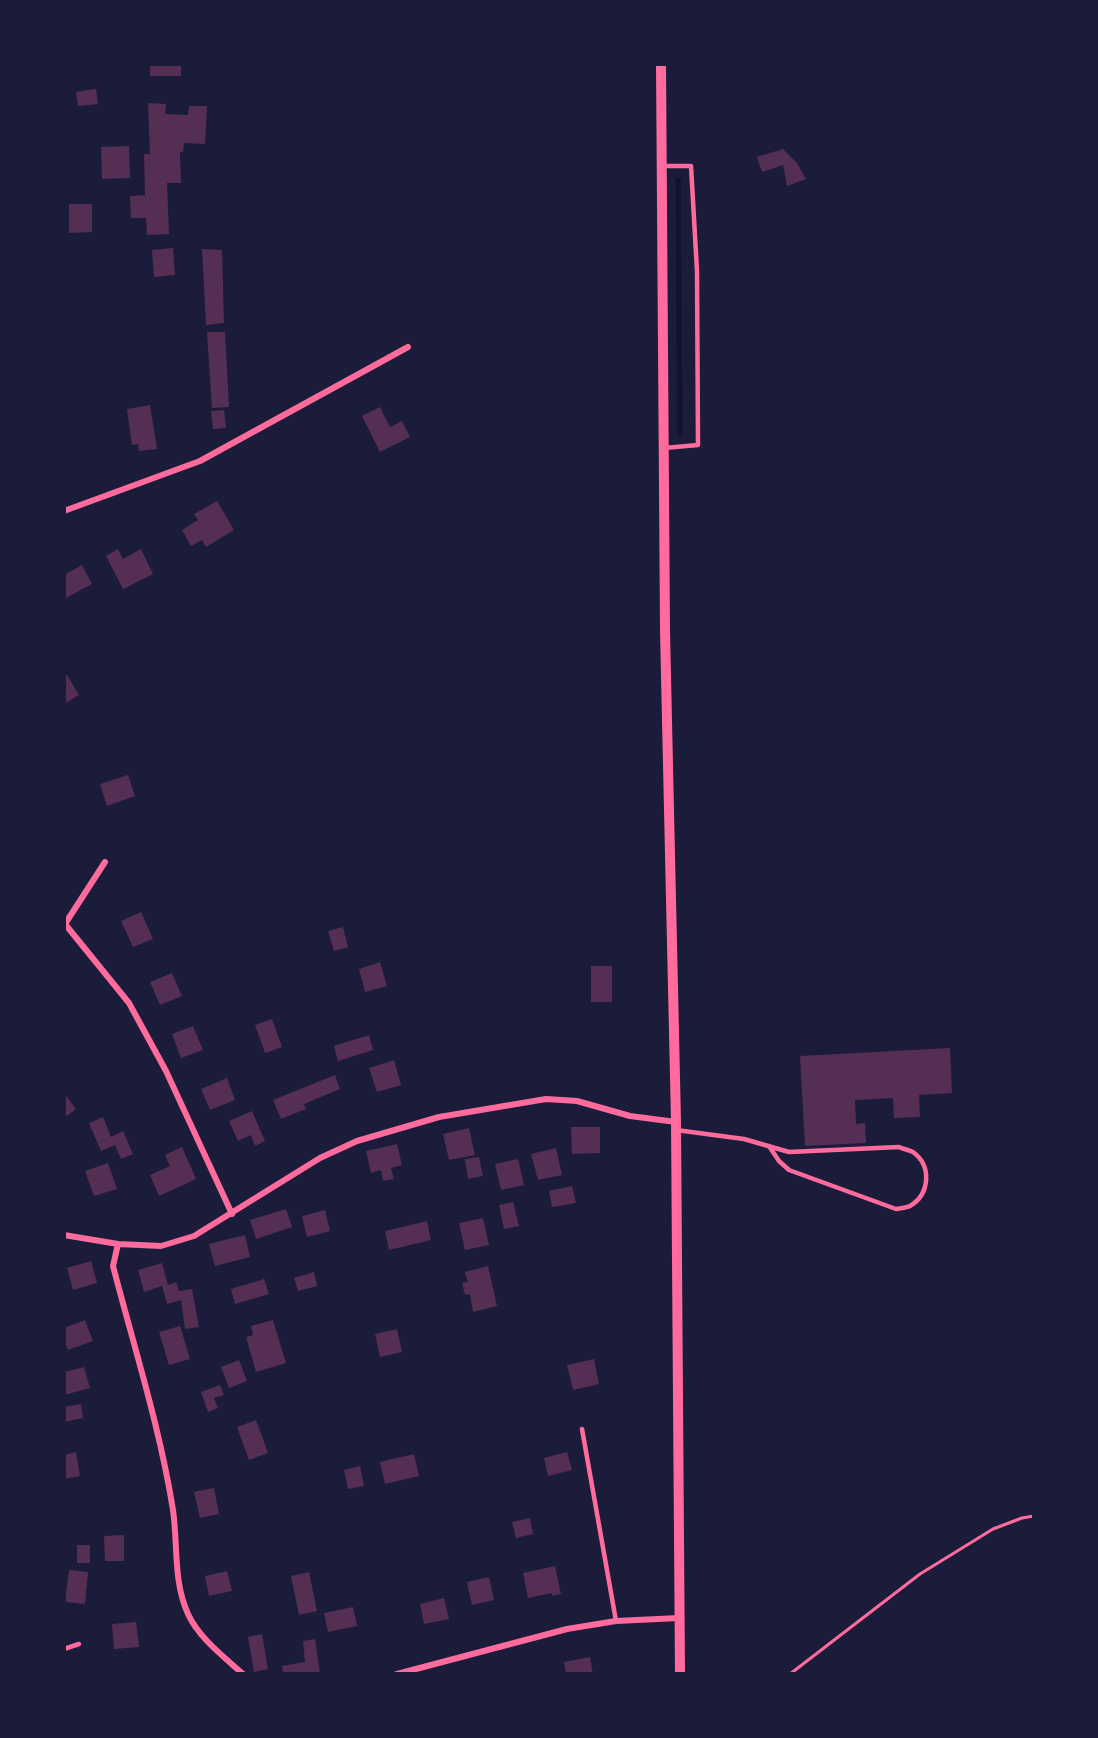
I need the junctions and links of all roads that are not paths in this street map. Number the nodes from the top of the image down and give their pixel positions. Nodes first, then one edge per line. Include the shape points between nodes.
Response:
1 (661, 64) edge
2 (663, 166) junction
3 (408, 347) dead end
4 (664, 448) junction
5 (64, 511) edge
6 (105, 862) dead end
7 (676, 1126) junction
8 (769, 1146) junction
9 (232, 1214) junction
10 (64, 1235) edge
11 (118, 1244) junction
12 (582, 1429) dead end
13 (679, 1618) junction
14 (616, 1621) junction
15 (79, 1644) dead end
16 (64, 1649) edge
17 (243, 1674) edge
18 (397, 1674) edge
19 (680, 1674) edge

1 - 2 street
2 - 4 street
2 - 4 lane via 691,166 698,271 698,445
3 - 5 street via 200,461
4 - 7 street
6 - 9 street via 65,924 129,1003 166,1071
7 - 8 lane
7 - 9 street via 577,1101 546,1099 426,1119 357,1141 320,1158
7 - 13 street
8 - 8 lane via 789,1170 896,1209 910,1206 928,1181 924,1164 912,1152 899,1147 789,1152
9 - 11 street via 194,1236 161,1246
10 - 11 street
11 - 17 street via 113,1266 173,1510 178,1589 202,1636
12 - 14 lane
13 - 14 street
13 - 19 street
14 - 18 street via 567,1629
15 - 16 lane

